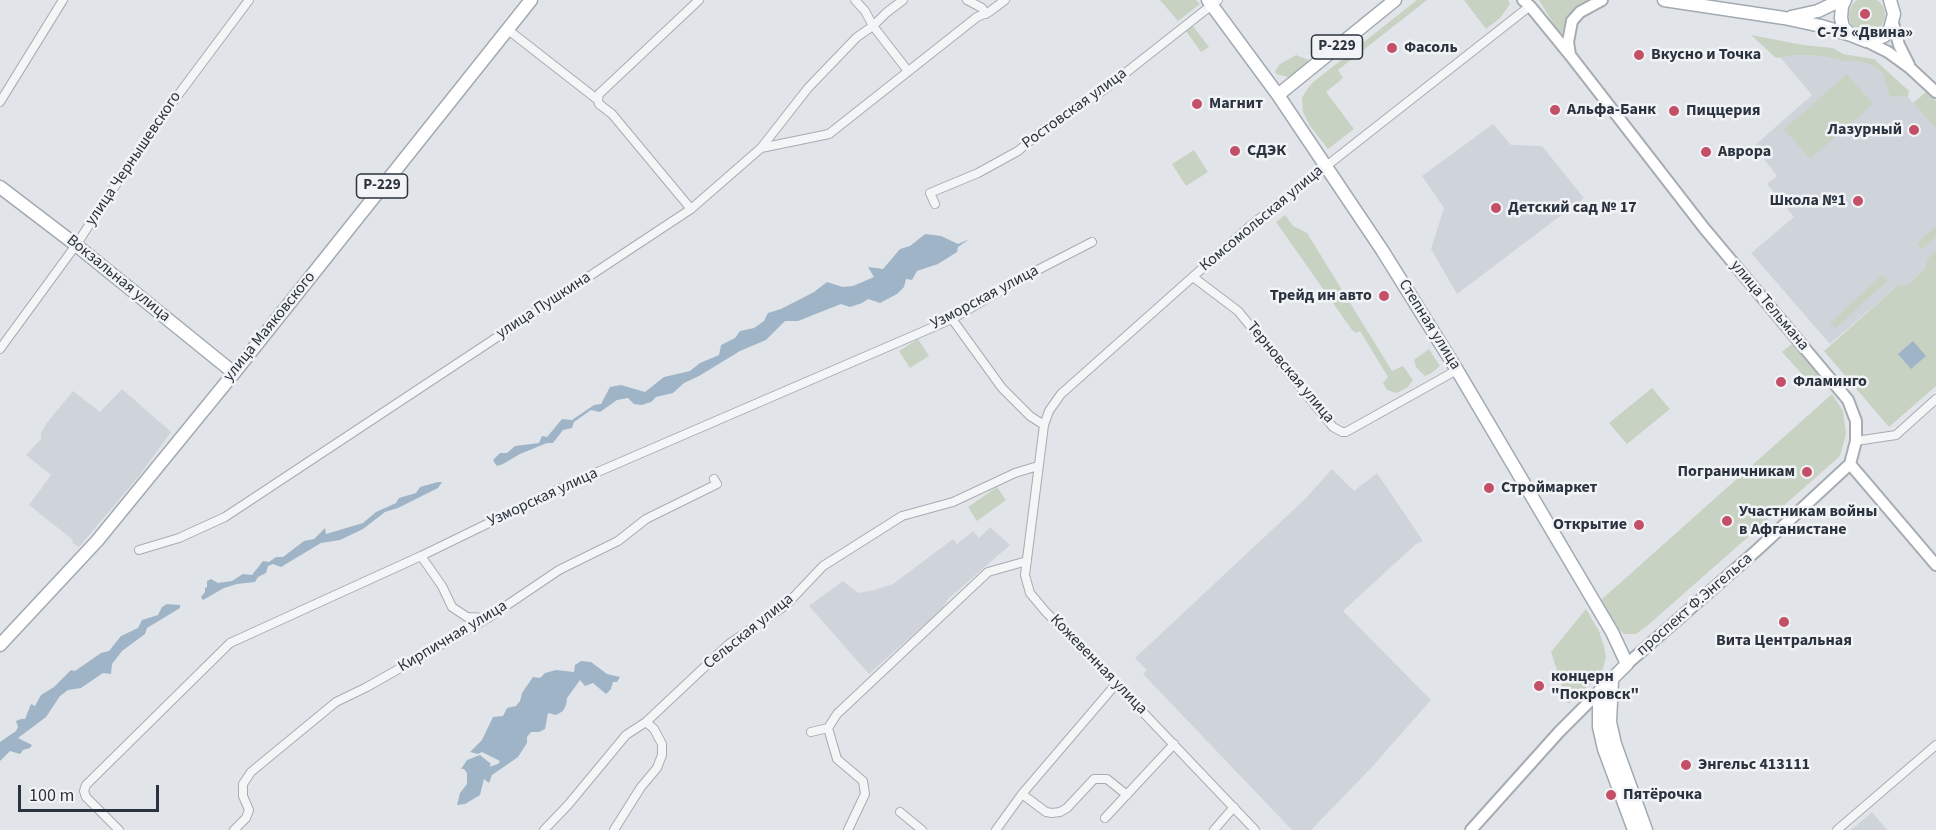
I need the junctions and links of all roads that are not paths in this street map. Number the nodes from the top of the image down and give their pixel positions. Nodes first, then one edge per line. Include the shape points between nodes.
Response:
1 (63, 0) edge
2 (249, 0) edge
3 (531, 0) edge
4 (699, 0) edge
5 (855, 0) edge
6 (903, 0) edge
7 (967, 0) edge
8 (1005, 0) edge
9 (1395, 0) edge
10 (1602, 0) edge
11 (1664, 0) edge
12 (1843, 0) edge
13 (1213, 2) edge
14 (1527, 2) edge
15 (1892, 2) edge
16 (986, 14) junction
17 (1784, 18) junction
18 (1893, 23) junction
19 (873, 26) junction
20 (507, 29) junction
21 (1851, 35) junction
22 (1866, 41) junction
23 (1570, 55) junction
24 (1910, 68) junction
25 (908, 71) junction
26 (1936, 92) edge
27 (1278, 95) junction
28 (598, 99) junction
29 (0, 102) edge
30 (761, 148) junction
31 (1325, 166) junction
32 (0, 187) edge
33 (935, 204) dead end
34 (691, 209) junction
35 (1092, 242) dead end
36 (76, 245) junction
37 (1193, 276) junction
38 (952, 319) junction
39 (0, 350) edge
40 (1457, 370) junction
41 (234, 373) junction
42 (1936, 399) edge
43 (1044, 425) junction
44 (1856, 441) junction
45 (1850, 464) junction
46 (1038, 466) junction
47 (714, 479) dead end
48 (139, 550) dead end
49 (421, 556) junction
50 (1027, 561) junction
51 (1936, 565) edge
52 (488, 618) junction
53 (0, 645) edge
54 (1627, 664) junction
55 (1612, 680) junction
56 (1116, 684) junction
57 (1599, 692) junction
58 (646, 722) junction
59 (828, 728) junction
60 (811, 732) dead end
61 (1174, 744) junction
62 (1936, 746) edge
63 (1022, 794) junction
64 (1127, 795) junction
65 (1234, 807) junction
66 (900, 812) dead end
67 (1105, 818) dead end
68 (119, 830) edge
69 (234, 830) edge
70 (544, 830) edge
71 (614, 830) edge
72 (848, 830) edge
73 (922, 830) edge
74 (996, 830) edge
75 (1214, 830) edge
76 (1255, 830) edge
77 (1471, 830) edge
78 (1634, 830) edge
79 (1646, 830) edge
80 (1837, 830) edge

1 - 29 street
2 - 36 street, улица Чернышевского via 152,130
3 - 20 main road, улица Маяковского / Р-229
4 - 28 street
5 - 19 street via 866,10
6 - 19 street, улица Пушкина
7 - 16 street
8 - 16 street
9 - 27 main road, Р-229
10 - 23 street via 1572,21
11 - 17 main road
12 - 17 main road
12 - 21 main road via 1841,18
13 - 27 main road, Степная улица
13 - 33 street, Ростовская улица via 1105,89 1018,151 930,193
14 - 23 street, улица Тельмана
14 - 31 street, Комсомольская улица
15 - 18 main road
16 - 25 street
17 - 21 main road
18 - 22 main road via 1884,36
18 - 24 street
19 - 25 street
19 - 30 street, улица Пушкина via 857,37 808,88
20 - 28 street
20 - 41 main road, улица Маяковского / Р-229
21 - 22 main road
22 - 24 street
23 - 44 street, улица Тельмана via 1704,228 1848,400 1856,421
24 - 26 street
25 - 30 street via 829,134
27 - 31 main road, Степная улица
28 - 34 street
30 - 34 street, улица Пушкина
31 - 37 street, Комсомольская улица
31 - 40 main road, Степная улица
32 - 36 main road, Вокзальная улица
34 - 48 street, улица Пушкина via 225,517 179,538
35 - 38 street, Узморская улица
36 - 39 street, улица Чернышевского
36 - 41 main road, Вокзальная улица
37 - 40 street, Терновская улица via 1238,311 1333,427 1342,432
37 - 43 street, Комсомольская улица via 1060,394
38 - 43 street via 1002,388
38 - 49 street, Узморская улица via 563,487
40 - 54 main road, Степная улица via 1589,592
41 - 53 main road, улица Маяковского / Р-229 via 97,541
42 - 44 street via 1896,435
43 - 46 street, Комсомольская улица
44 - 45 street, улица Тельмана
45 - 51 street
45 - 54 street, проспект Ф.Энгельса
46 - 50 street, Кожевенная улица
46 - 58 street, Сельская улица via 953,502 902,516 823,566 786,605 729,644
47 - 52 street, Кирпичная улица via 717,483 646,519 618,541 559,570
49 - 52 street via 452,607 467,616
49 - 68 street, Узморская улица via 230,643 86,785 86,797
50 - 56 street, Кожевенная улица via 1025,575 1030,593
50 - 59 street via 988,572 837,714
52 - 69 street, Кирпичная улица via 336,702 251,772 243,784 249,810
54 - 55 main road, проспект Ф.Энгельса
55 - 57 main road, проспект Ф.Энгельса
55 - 79 main road via 1610,722
56 - 61 street, Кожевенная улица
56 - 63 street
57 - 77 street, проспект Ф.Энгельса
57 - 78 main road via 1599,727 1604,749
58 - 70 street, Сельская улица via 626,735
58 - 71 street via 662,744 662,755
59 - 60 street
59 - 72 street via 837,759 863,781 865,794
61 - 64 street
61 - 65 street, Кожевенная улица
62 - 80 street
63 - 64 street via 1052,813 1066,808 1094,779 1107,779
63 - 74 street
64 - 67 street
65 - 75 street
65 - 76 street, Кожевенная улица
66 - 73 street

